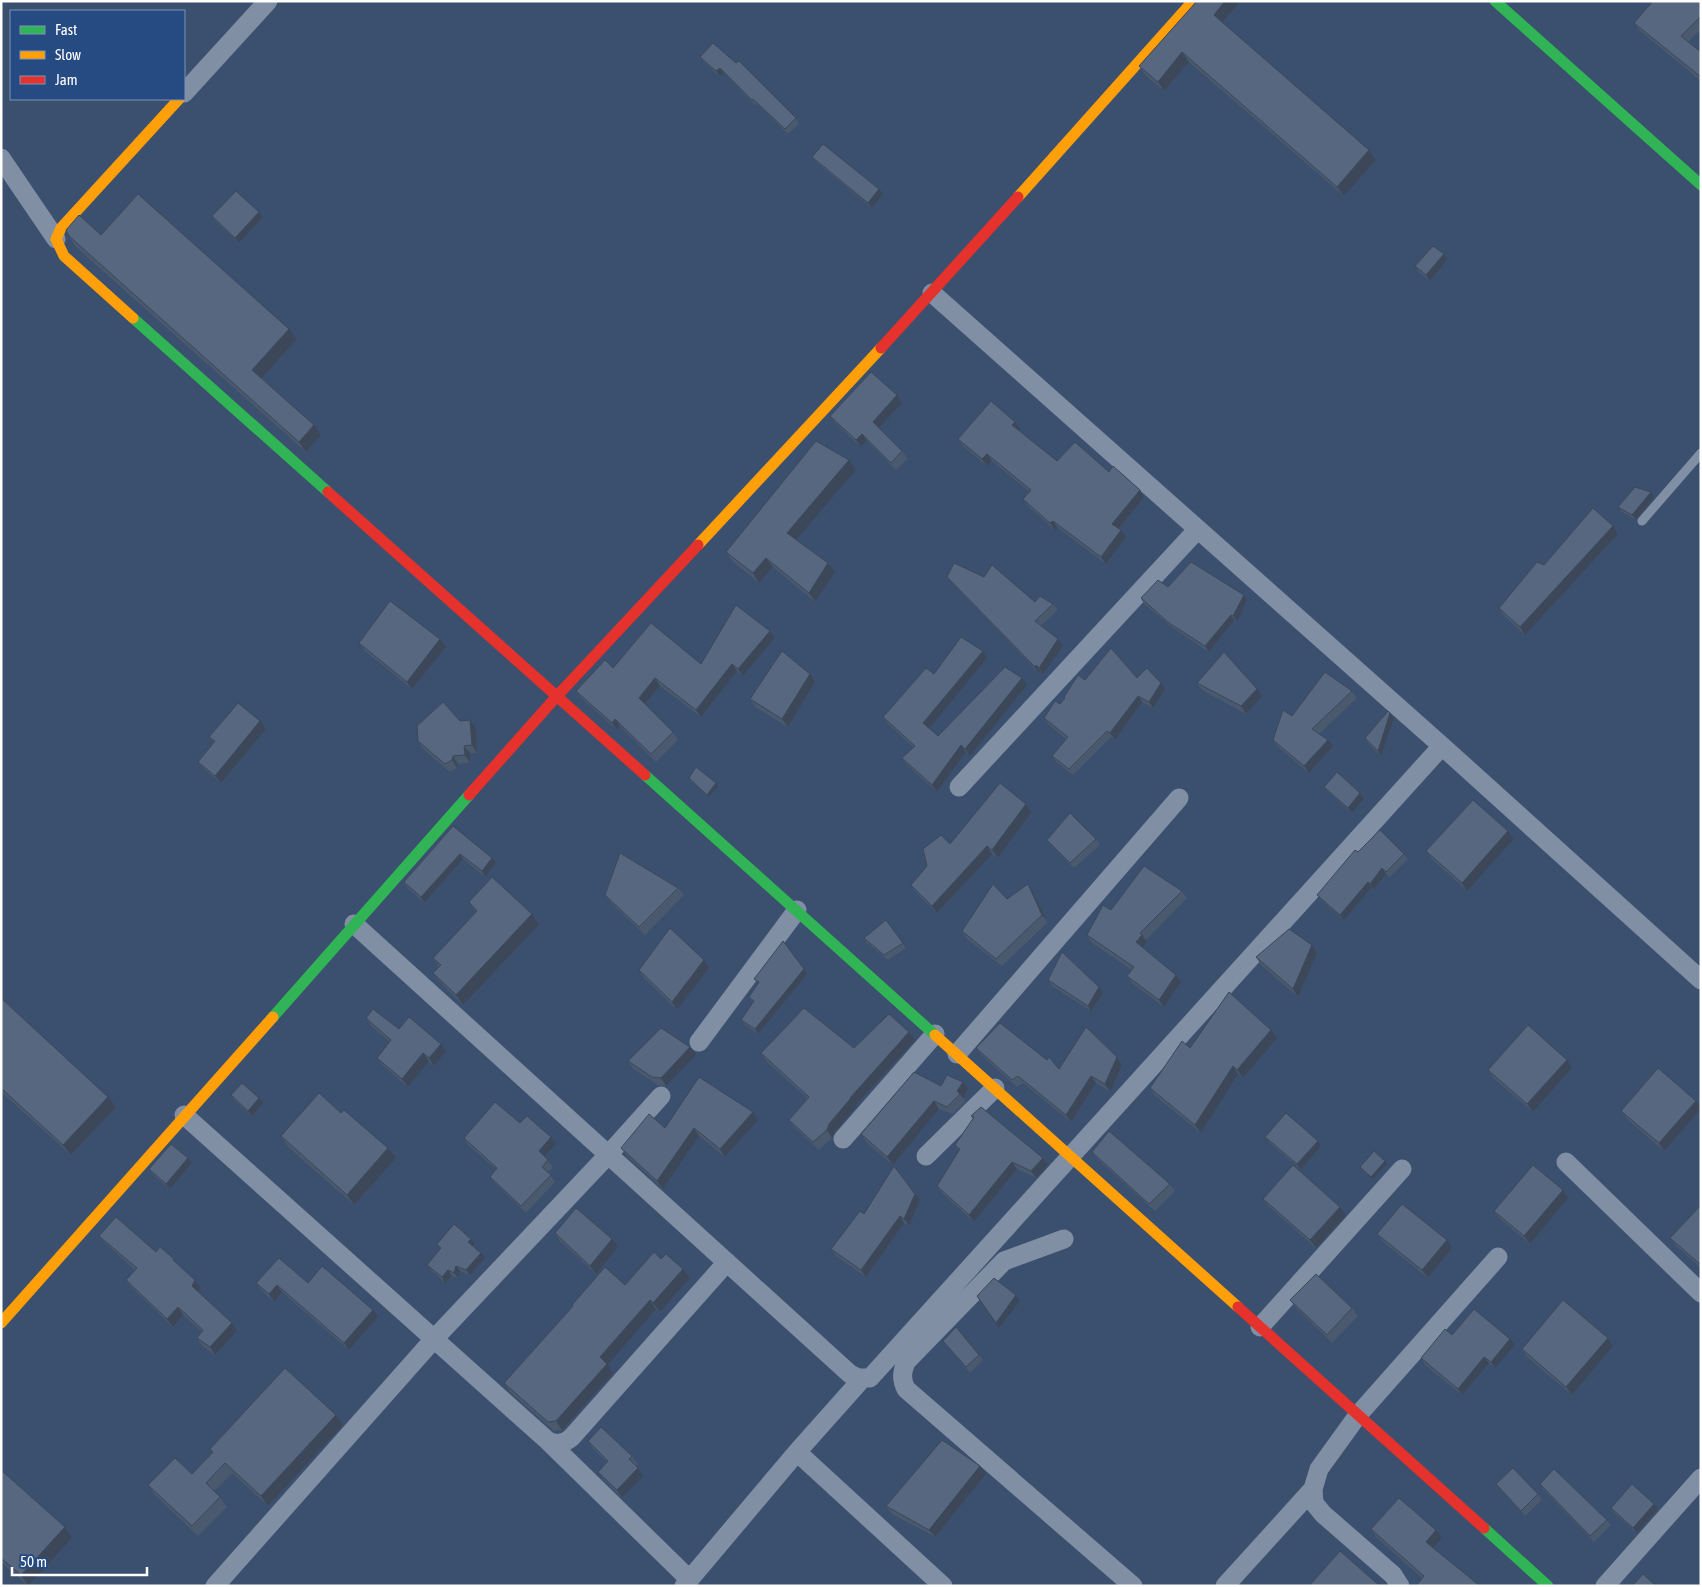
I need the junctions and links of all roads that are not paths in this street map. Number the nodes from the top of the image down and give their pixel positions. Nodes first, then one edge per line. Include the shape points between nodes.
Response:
1 (268, 1) edge
2 (1193, 1) edge
3 (1495, 1) edge
4 (185, 92) edge
5 (178, 100) edge
6 (1, 158) edge
7 (1701, 185) edge
8 (56, 239) junction
9 (932, 293) junction
10 (1701, 453) edge
11 (1642, 522) dead end
12 (1198, 529) junction
13 (557, 696) junction
14 (1442, 746) junction
15 (959, 788) dead end
16 (1179, 798) dead end
17 (797, 910) junction
18 (354, 924) junction
19 (1701, 980) edge
20 (935, 1034) junction
21 (699, 1042) dead end
22 (957, 1054) junction
23 (995, 1088) junction
24 (661, 1096) dead end
25 (184, 1115) junction
26 (843, 1139) dead end
27 (608, 1155) junction
28 (926, 1156) dead end
29 (1071, 1156) junction
30 (1566, 1162) dead end
31 (1402, 1170) dead end
32 (1064, 1239) dead end
33 (1498, 1257) dead end
34 (727, 1262) junction
35 (1701, 1293) edge
36 (1, 1322) edge
37 (1260, 1327) junction
38 (434, 1339) junction
39 (862, 1379) junction
40 (1358, 1415) junction
41 (549, 1442) junction
42 (797, 1452) junction
43 (1701, 1478) edge
44 (1313, 1489) junction
45 (686, 1582) edge
46 (215, 1586) edge
47 (943, 1586) edge
48 (1133, 1586) edge
49 (1225, 1586) edge
50 (1400, 1586) edge
51 (1548, 1586) edge
52 (1606, 1586) edge

1 - 4 street
2 - 9 street
3 - 7 street
5 - 8 street via 68,220
6 - 8 street
8 - 13 street via 64,256
9 - 12 street
9 - 13 street
10 - 11 lane
12 - 14 street
12 - 15 street
13 - 17 street
13 - 18 street
14 - 19 street
14 - 29 street
16 - 22 street
17 - 20 street
17 - 21 street
18 - 25 street
18 - 27 street
20 - 22 street
20 - 26 street
22 - 23 street
23 - 28 street
23 - 29 street
24 - 27 street
25 - 36 street
25 - 38 street
27 - 34 street
27 - 38 street
29 - 37 street
29 - 39 street via 878,1370 870,1378
30 - 35 street
31 - 37 street
32 - 48 street via 1004,1261 906,1362 902,1371 903,1382 906,1389
33 - 40 street
34 - 39 street via 850,1374
34 - 41 street via 571,1438 563,1444
37 - 40 street
38 - 41 street
38 - 46 street
39 - 42 street
40 - 44 street via 1318,1469
40 - 51 street
41 - 45 street
42 - 45 street
42 - 47 street
43 - 52 street
44 - 49 street
44 - 50 street via 1314,1503 1323,1514 1393,1575

